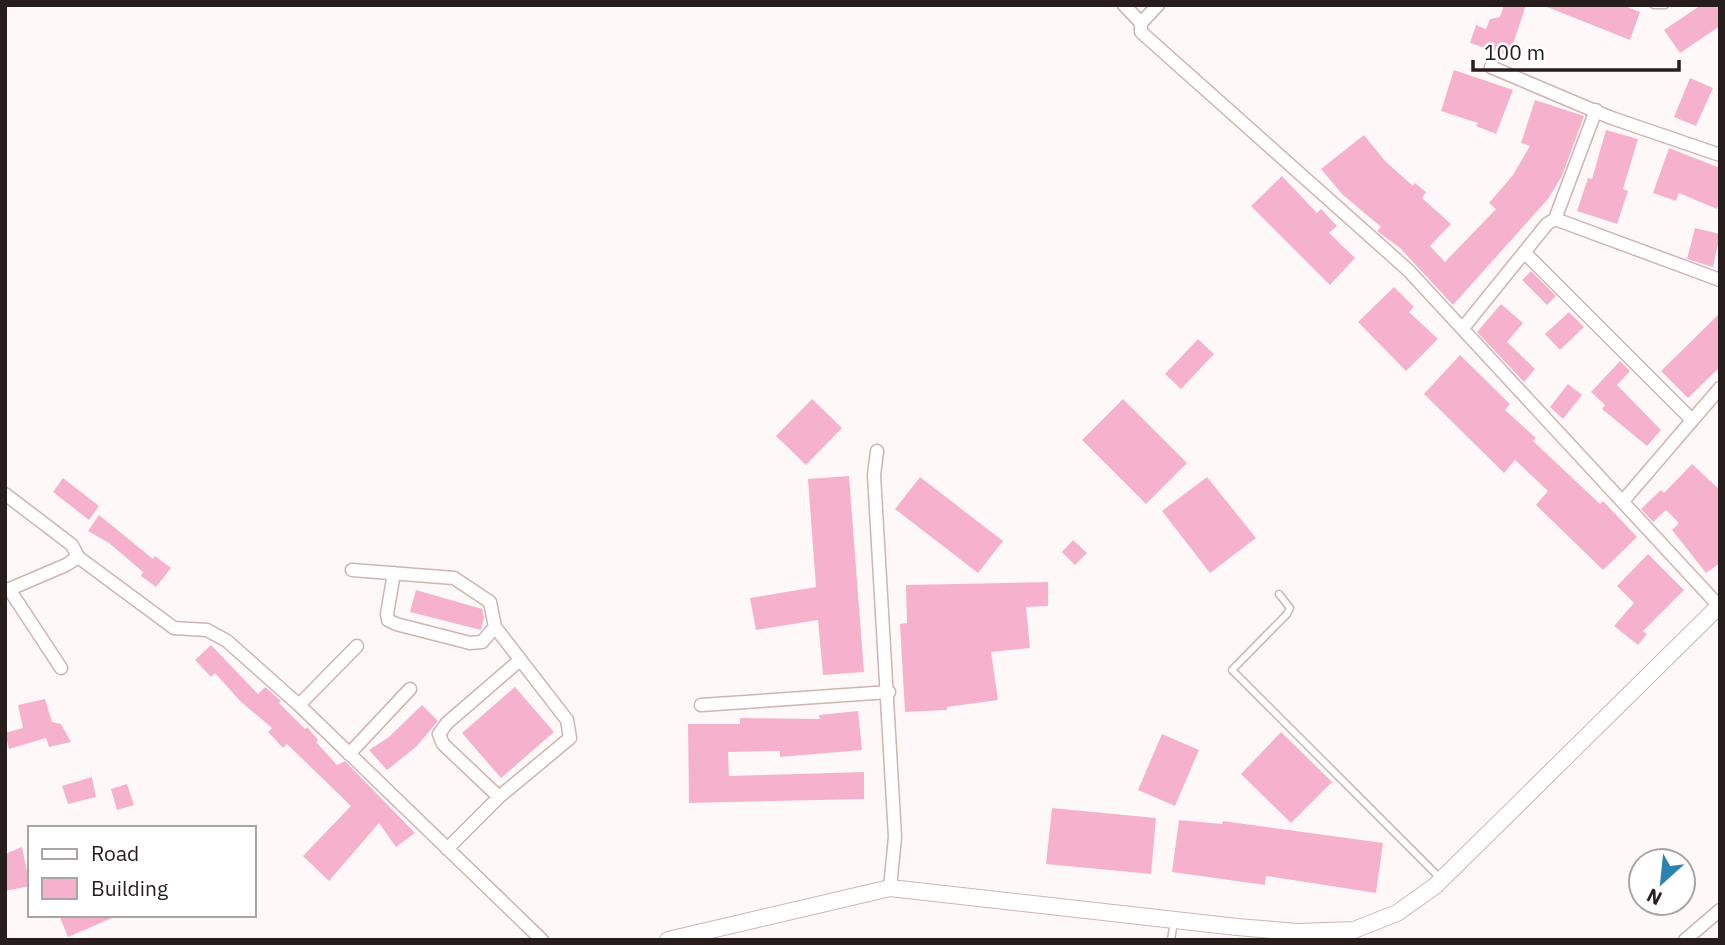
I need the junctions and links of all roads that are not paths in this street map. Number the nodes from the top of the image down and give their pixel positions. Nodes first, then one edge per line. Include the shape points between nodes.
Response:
1 (1124, 5) edge
2 (1158, 5) edge
3 (1654, 5) edge
4 (1665, 5) edge
5 (1141, 23) junction
6 (1491, 67) dead end
7 (1596, 110) junction
8 (1720, 155) edge
9 (1555, 219) junction
10 (1525, 253) junction
11 (1720, 280) edge
12 (1462, 328) junction
13 (1720, 388) edge
14 (1691, 419) junction
15 (877, 451) dead end
16 (5, 494) edge
17 (1623, 501) junction
18 (78, 557) junction
19 (352, 570) dead end
20 (394, 573) junction
21 (7, 590) edge
22 (1279, 594) dead end
23 (1719, 606) edge
24 (495, 627) junction
25 (357, 646) dead end
26 (520, 660) junction
27 (61, 668) dead end
28 (410, 689) dead end
29 (889, 692) junction
30 (299, 705) junction
31 (701, 705) dead end
32 (349, 754) junction
33 (499, 797) junction
34 (447, 849) junction
35 (1442, 880) junction
36 (890, 888) junction
37 (1720, 910) edge
38 (1174, 919) junction
39 (542, 940) edge
40 (668, 940) edge
41 (1171, 940) edge
42 (1685, 940) edge

1 - 5 street
2 - 5 street
3 - 4 lane
5 - 12 street via 1141,32 1408,270
6 - 7 street
7 - 8 street
7 - 9 street
9 - 10 street
9 - 11 street
10 - 12 street
10 - 14 street
12 - 17 street
13 - 14 street
14 - 17 street
15 - 29 street via 874,475
16 - 18 street via 72,545
17 - 23 street
18 - 21 street
18 - 30 street via 174,628 207,630 226,641
19 - 20 street
20 - 24 street via 454,578 490,601
20 - 24 street via 388,620 470,643 482,642
21 - 27 street
22 - 35 lane via 1290,608 1287,614 1232,670
23 - 35 street
24 - 26 street
25 - 30 street
26 - 33 street via 567,720 570,738
26 - 33 street via 439,734 443,744
28 - 32 street
29 - 31 street
29 - 36 street via 895,837
30 - 32 street
32 - 34 street
33 - 34 street
34 - 39 street
35 - 38 street via 1397,913 1354,930 1298,932
36 - 38 street
36 - 40 street
37 - 42 street
38 - 41 lane

